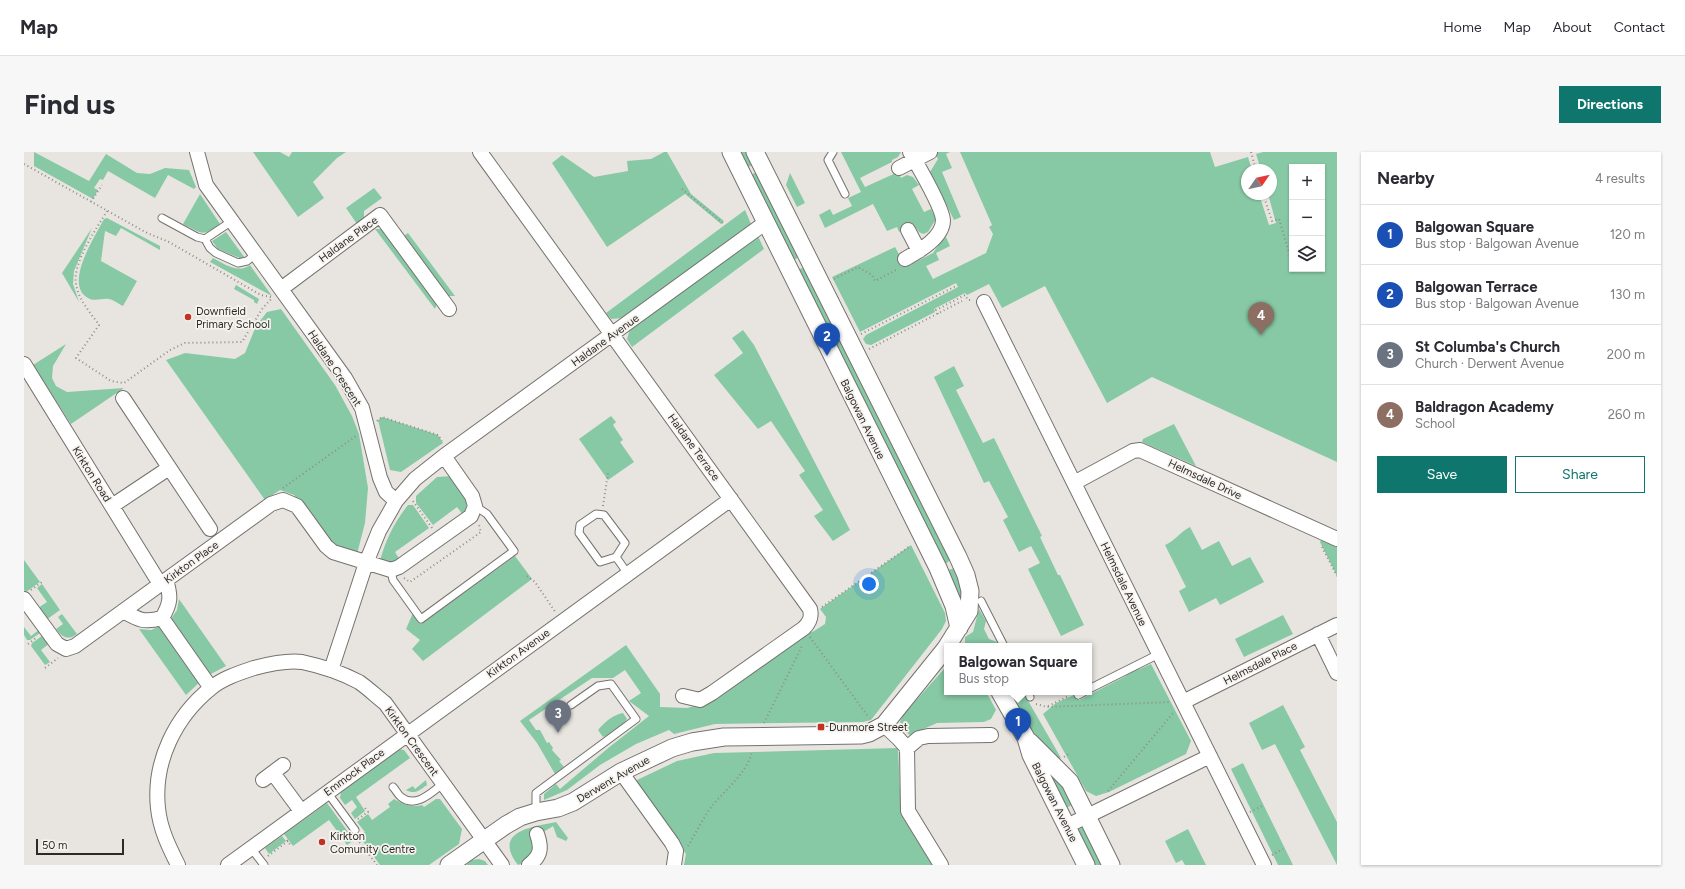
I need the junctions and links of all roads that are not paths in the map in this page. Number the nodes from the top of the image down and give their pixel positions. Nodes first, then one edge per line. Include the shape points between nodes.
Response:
1 (197, 152) edge
2 (480, 152) edge
3 (731, 152) edge
4 (755, 152) edge
5 (833, 152) edge
6 (930, 152) edge
7 (912, 156) edge
8 (763, 167) junction
9 (899, 168) dead end
10 (743, 177) junction
11 (845, 194) dead end
12 (162, 218) dead end
13 (232, 221) junction
14 (765, 223) junction
15 (908, 230) dead end
16 (206, 239) junction
17 (919, 251) junction
18 (256, 254) junction
19 (905, 258) road end
20 (810, 260) junction
21 (790, 270) junction
22 (281, 289) junction
23 (984, 302) road end
24 (450, 309) dead end
25 (613, 334) junction
26 (24, 364) edge
27 (123, 398) dead end
28 (444, 456) junction
29 (169, 468) junction
30 (1074, 483) junction
31 (400, 496) junction
32 (731, 499) junction
33 (112, 506) junction
34 (475, 506) junction
35 (210, 529) dead end
36 (1331, 536) edge
37 (616, 556) junction
38 (958, 558) junction
39 (366, 563) junction
40 (938, 568) junction
41 (391, 570) junction
42 (628, 574) junction
43 (163, 582) junction
44 (24, 599) edge
45 (981, 602) dead end
46 (123, 611) junction
47 (162, 618) junction
48 (1337, 625) edge
49 (959, 628) junction
50 (1318, 634) junction
51 (949, 643) edge
52 (1002, 643) edge
53 (944, 650) edge
54 (1159, 654) junction
55 (331, 670) junction
56 (1337, 673) edge
57 (211, 688) junction
58 (1092, 688) edge
59 (1002, 695) edge
60 (683, 696) dead end
61 (1183, 702) junction
62 (571, 705) dead end
63 (881, 727) junction
64 (408, 733) junction
65 (991, 735) dead end
66 (1026, 738) junction
67 (907, 748) junction
68 (1210, 756) junction
69 (621, 772) junction
70 (273, 773) dead end
71 (444, 784) junction
72 (393, 787) dead end
73 (327, 792) junction
74 (301, 811) junction
75 (536, 812) junction
76 (1087, 816) junction
77 (1067, 826) junction
78 (353, 827) road end
79 (537, 834) dead end
80 (484, 840) junction
81 (251, 848) junction
82 (262, 863) edge
83 (178, 865) edge
84 (228, 865) edge
85 (449, 865) edge
86 (502, 865) edge
87 (529, 865) edge
88 (674, 865) edge
89 (941, 865) edge
90 (1086, 865) edge
91 (1111, 865) edge
92 (1264, 865) edge

1 - 13 street, Haldane Crescent via 206,185
2 - 25 street, Haldane Terrace
3 - 10 street, Balgowan Avenue
4 - 8 street, Balgowan Avenue
5 - 11 lane via 828,160
6 - 7 street
7 - 9 street
7 - 17 street via 943,219 932,242
8 - 10 street via 752,170
8 - 20 street, Balgowan Avenue
10 - 14 street, Balgowan Avenue
12 - 16 lane via 197,237
13 - 16 lane
13 - 18 street, Haldane Crescent
14 - 21 street, Balgowan Avenue
14 - 25 street, Haldane Avenue
15 - 17 street
16 - 18 lane via 216,253 238,263 247,261
17 - 19 street
18 - 22 street, Haldane Crescent
20 - 21 street
20 - 38 street, Balgowan Avenue
21 - 40 street, Balgowan Avenue
22 - 24 street, Haldane Place via 380,215
22 - 31 street, Haldane Crescent via 345,378 362,408 386,492
23 - 30 street, Helmsdale Avenue
25 - 28 street, Haldane Avenue
25 - 32 street, Haldane Terrace
26 - 33 street, Kirkton Road
27 - 29 street
28 - 31 street, Haldane Avenue via 415,479
28 - 34 street via 472,496
29 - 33 street
29 - 35 street
30 - 36 street, Helmsdale Drive via 1133,451 1140,450
30 - 54 street, Helmsdale Avenue
31 - 39 street via 379,531
32 - 42 street, Kirkton Avenue
32 - 60 street, Haldane Terrace via 812,615 806,631 712,693 700,700
33 - 43 street, Kirkton Road
34 - 41 street via 471,516
34 - 41 lane via 487,514 514,551 421,619 393,580
37 - 37 lane via 625,544 604,515 596,514 580,525 579,533 600,562
37 - 42 lane
38 - 40 street via 950,565
38 - 49 street, Balgowan Avenue via 970,591 969,610
39 - 41 street
39 - 43 street, Kirkton Place via 333,552 297,506 283,500 271,504
39 - 55 street
40 - 49 street, Balgowan Avenue via 954,606
42 - 64 street, Kirkton Avenue
43 - 46 street, Kirkton Place
43 - 47 street via 170,594 168,607
44 - 46 street, Kirkton Place via 57,644 66,649 75,646
45 - 52 lane
46 - 47 street via 149,622
47 - 57 street
48 - 50 street, Helmsdale Place
49 - 51 street
50 - 56 street
50 - 61 street, Helmsdale Place
53 - 63 street
54 - 58 lane
54 - 61 street, Helmsdale Avenue
55 - 57 street, Kirkton Crescent via 301,662 268,664 233,675
55 - 64 street, Kirkton Crescent via 360,683 385,703
57 - 83 street, Kirkton Crescent via 193,704 176,726 158,780 158,808 164,838
59 - 66 street, Balgowan Avenue
61 - 68 street, Helmsdale Avenue
62 - 75 lane via 598,686 611,684 636,719 536,793
63 - 67 street
63 - 69 street, Derwent Avenue via 861,735 761,730 692,742 666,750
64 - 71 street, Kirkton Crescent
64 - 73 street, Emmock Place
65 - 67 street via 928,736 919,738
66 - 76 street, Balgowan Avenue via 1070,782
66 - 77 street, Balgowan Avenue via 1031,755
67 - 89 street via 908,811
68 - 76 street
68 - 92 street, Helmsdale Avenue
69 - 75 street, Derwent Avenue via 573,802
69 - 88 street via 672,843 676,851
70 - 74 street
71 - 72 lane via 420,800 411,801 401,798
71 - 80 street, Kirkton Crescent
73 - 74 street, Emmock Place
73 - 78 lane
74 - 81 street, Emmock Place
75 - 80 street, Derwent Avenue via 520,817
76 - 77 street
76 - 91 street, Balgowan Avenue
77 - 90 street, Balgowan Avenue
79 - 87 street via 541,844 540,853
80 - 85 street, Derwent Avenue
80 - 86 street, Kirkton Crescent
81 - 82 lane
81 - 84 street, Emmock Place

